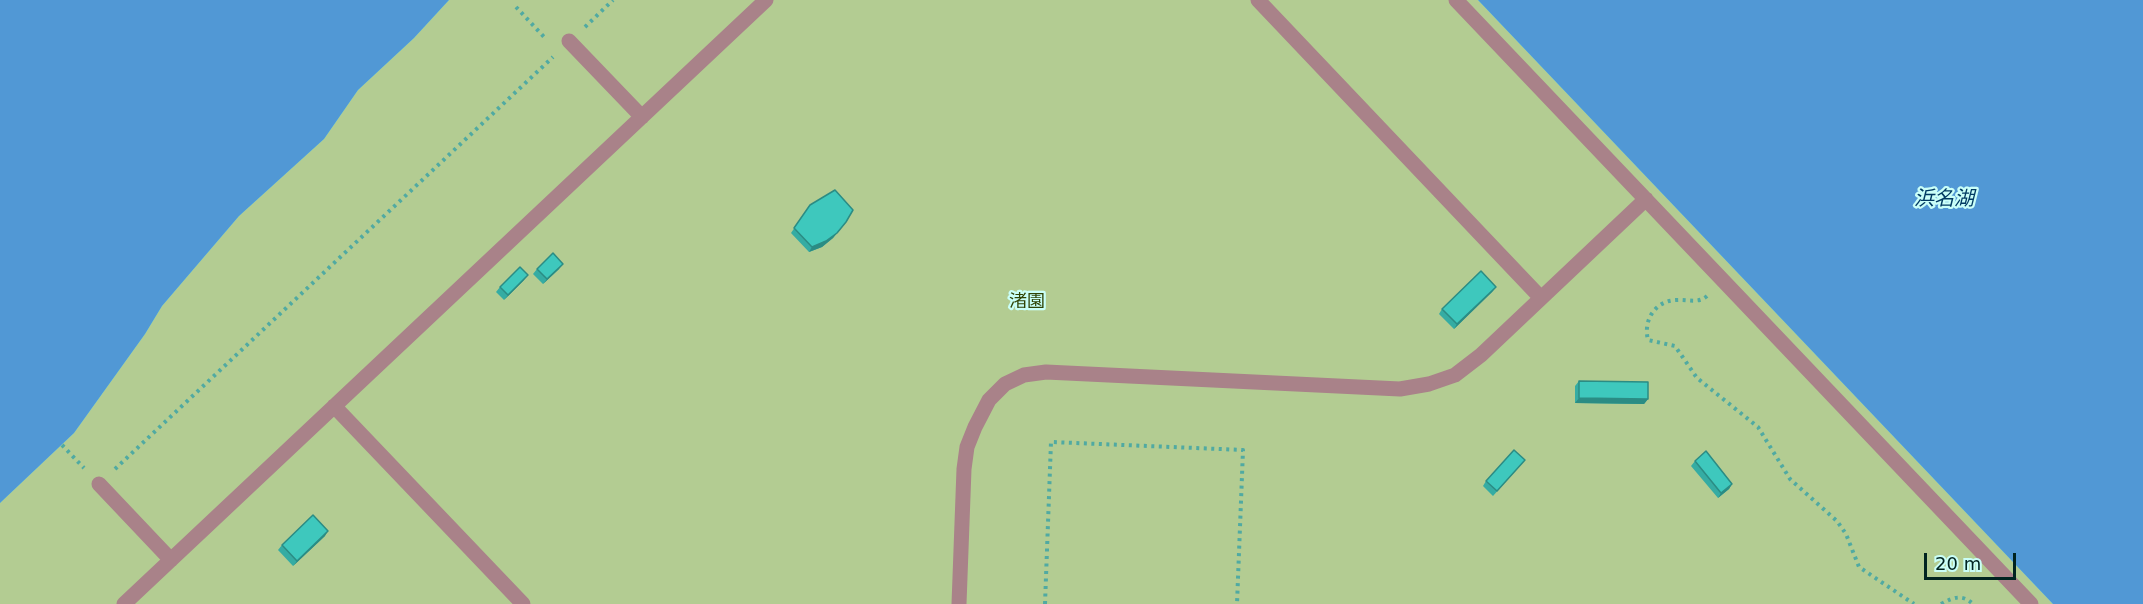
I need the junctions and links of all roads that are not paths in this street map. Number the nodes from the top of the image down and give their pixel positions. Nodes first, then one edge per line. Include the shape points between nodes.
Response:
1 (766, 0) edge
2 (1258, 0) edge
3 (1456, 0) edge
4 (569, 41) road end
5 (642, 117) junction
6 (1646, 199) junction
7 (1541, 298) junction
8 (334, 406) junction
9 (99, 484) road end
10 (171, 560) junction
11 (124, 604) edge
12 (523, 604) edge
13 (958, 604) edge
14 (2031, 604) edge

1 - 5 lane
2 - 7 lane
3 - 6 lane
4 - 5 lane
5 - 8 lane
6 - 7 lane
6 - 14 lane
7 - 13 lane via 1455,375 1400,389 1046,372 1024,375 1005,384 989,400 967,447
8 - 10 lane
8 - 12 lane
9 - 10 lane
10 - 11 lane

